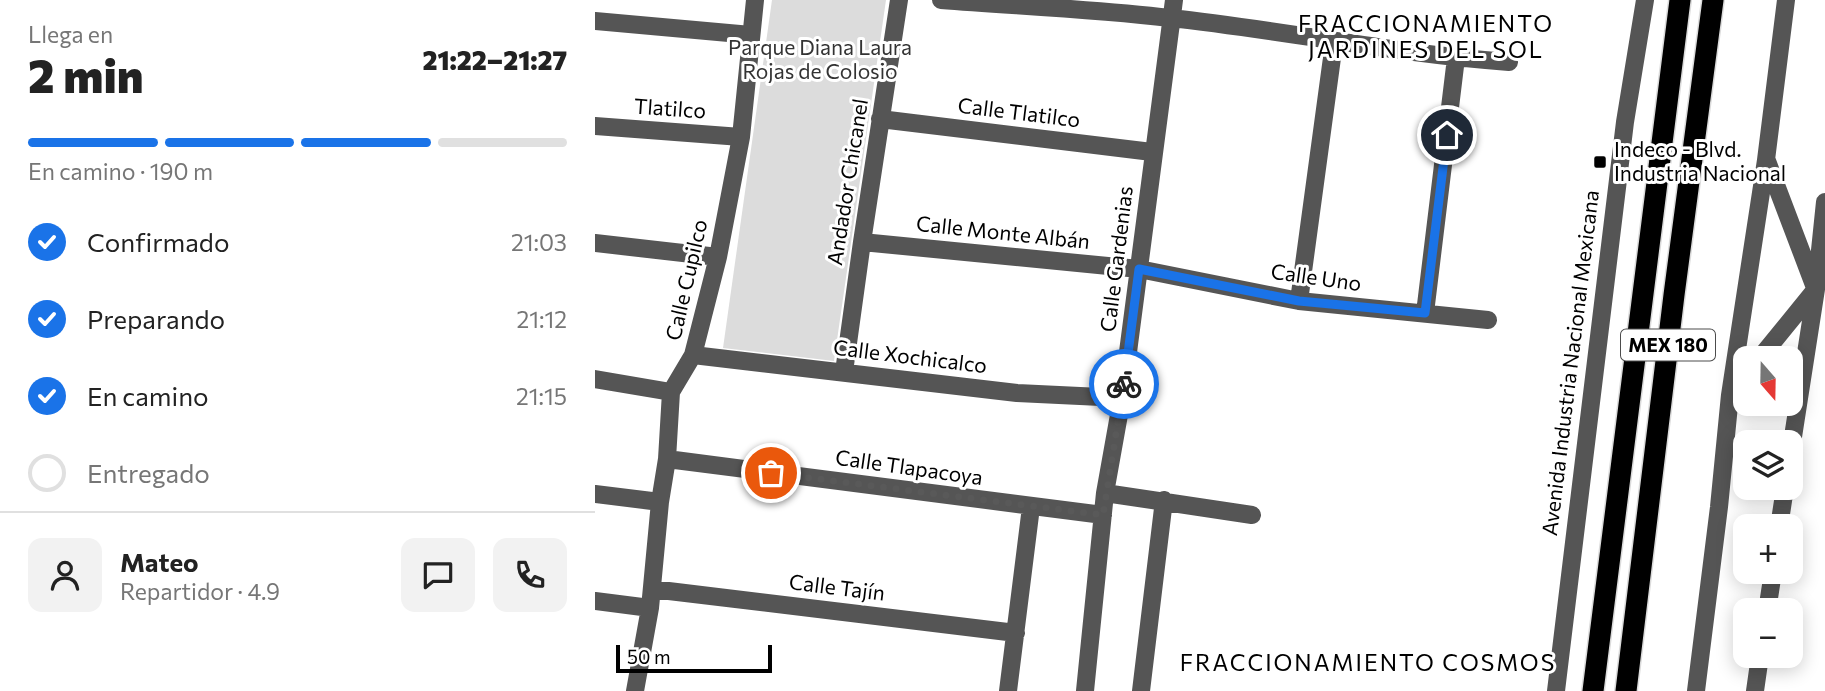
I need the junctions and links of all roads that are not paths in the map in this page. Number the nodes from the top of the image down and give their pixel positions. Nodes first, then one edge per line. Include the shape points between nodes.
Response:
1 (755, 0) edge
2 (899, 0) edge
3 (941, 0) edge
4 (1645, 0) edge
5 (1680, 0) edge
6 (1713, 0) edge
7 (1786, 0) edge
8 (1172, 9) edge
9 (595, 21) edge
10 (751, 35) junction
11 (1334, 43) junction
12 (1456, 58) junction
13 (1509, 62) dead end
14 (880, 120) junction
15 (595, 126) edge
16 (741, 137) junction
17 (1152, 152) junction
18 (1766, 160) junction
19 (1825, 202) edge
20 (862, 242) junction
21 (595, 243) edge
22 (718, 257) junction
23 (1139, 269) junction
24 (1820, 289) edge
25 (1299, 301) junction
26 (1425, 313) junction
27 (1488, 320) dead end
28 (1770, 346) edge
29 (693, 355) junction
30 (844, 372) junction
31 (595, 379) edge
32 (671, 391) junction
33 (1733, 391) edge
34 (1730, 395) junction
35 (1122, 398) junction
36 (1795, 430) edge
37 (667, 459) junction
38 (1105, 493) junction
39 (595, 494) edge
40 (1164, 500) junction
41 (660, 502) junction
42 (1031, 507) junction
43 (1103, 515) junction
44 (1252, 515) dead end
45 (652, 589) junction
46 (595, 601) edge
47 (650, 608) junction
48 (1016, 633) junction
49 (1758, 668) edge
50 (635, 691) edge
51 (1008, 691) edge
52 (1085, 691) edge
53 (1141, 691) edge
54 (1556, 691) edge
55 (1593, 691) edge
56 (1626, 691) edge
57 (1696, 691) edge
58 (1755, 691) edge

1 - 10 street, Calle Cupilco
2 - 14 street, Andador Chicanel
3 - 8 street
4 - 54 street, Avenida Industria Nacional Mexicana via 1625,122
5 - 55 highway, MEX 180
6 - 56 highway, MEX 180
7 - 18 street
8 - 11 street
8 - 17 street, Calle Gardenias
9 - 10 street
10 - 16 street, Calle Cupilco
11 - 12 street
11 - 25 street
12 - 13 street
12 - 26 street
14 - 17 street, Calle Tlatilco
14 - 20 street, Andador Chicanel
15 - 16 street, Tlatilco
16 - 22 street, Calle Cupilco
17 - 23 street, Calle Gardenias
18 - 24 street
18 - 34 street
19 - 24 street
20 - 23 street, Calle Monte Albán
20 - 30 street, Andador Chicanel
21 - 22 street
22 - 29 street, Calle Cupilco
23 - 25 street, Calle Uno
23 - 35 street, Calle Gardenias
24 - 28 street
24 - 36 street
25 - 26 street, Calle Uno
26 - 27 street, Calle Uno
29 - 30 street, Calle Xochicalco
29 - 32 street, Calle Cupilco
30 - 35 street, Calle Xochicalco via 1017,393
31 - 32 street
32 - 37 street, Calle Cupilco
33 - 34 street
34 - 57 street
35 - 38 street, Calle Gardenias
37 - 41 street, Calle Cupilco
37 - 42 street, Calle Tlapacoya
38 - 40 street
38 - 43 street, Calle Gardenias
39 - 41 street
40 - 44 street
40 - 53 street
41 - 45 street, Calle Cupilco
42 - 43 street, Calle Tlapacoya
42 - 48 street
43 - 52 street, Calle Gardenias
45 - 47 street, Calle Cupilco
45 - 48 street, Calle Tajín
46 - 47 street
47 - 50 street, Calle Cupilco
48 - 51 street
49 - 58 street

